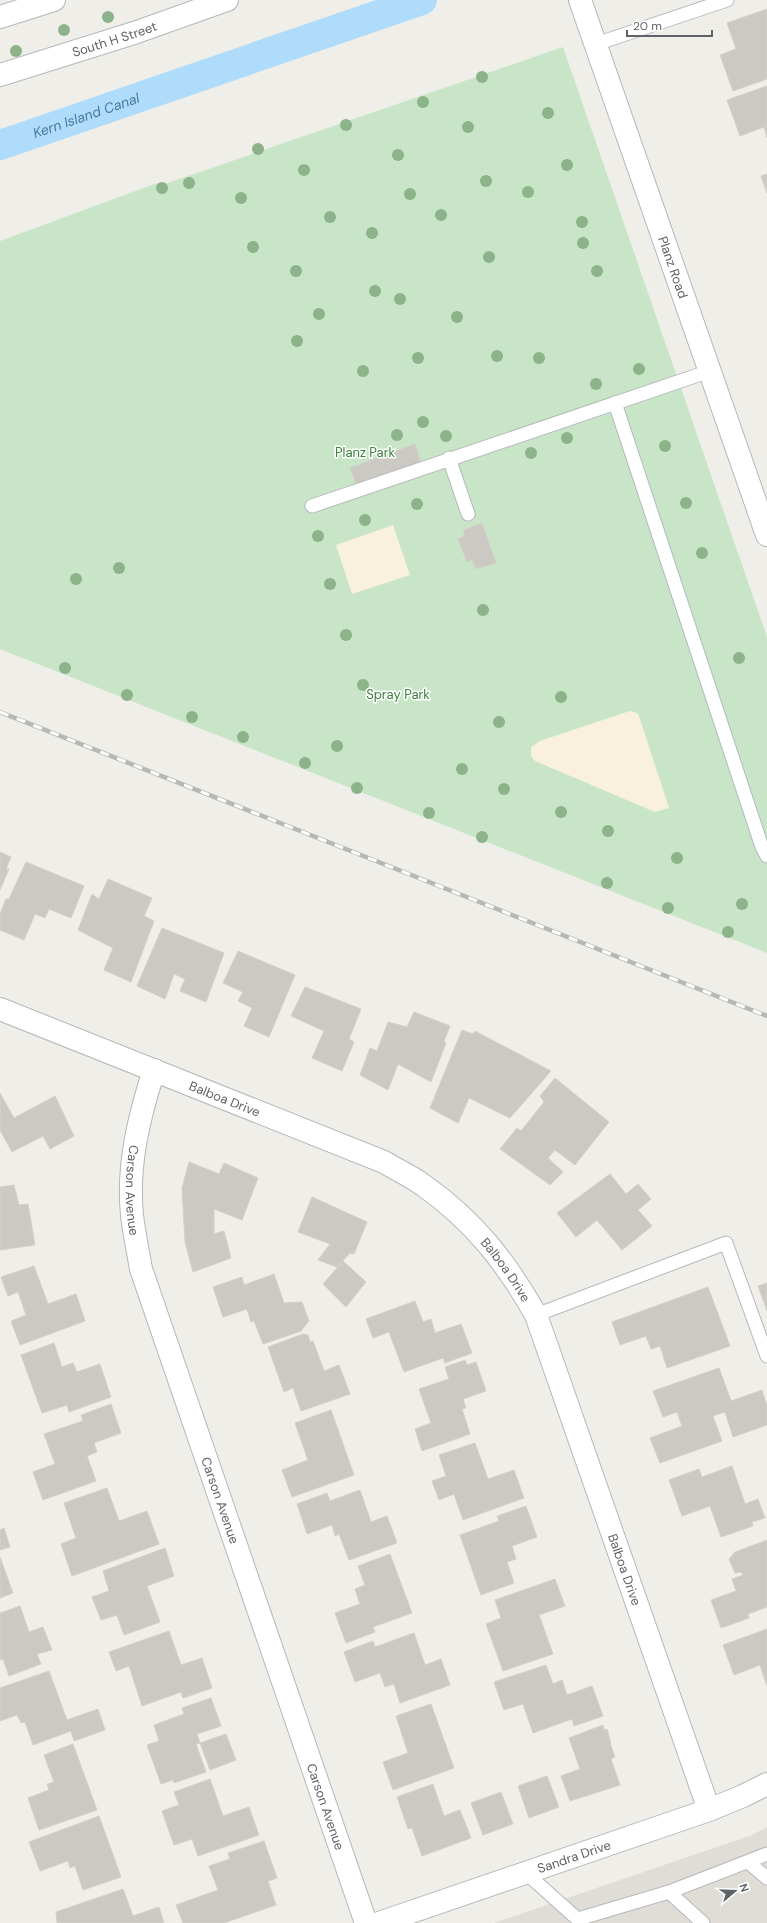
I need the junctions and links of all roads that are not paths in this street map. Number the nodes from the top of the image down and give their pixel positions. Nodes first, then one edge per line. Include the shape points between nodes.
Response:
1 (54, 0) edge
2 (227, 0) edge
3 (580, 0) edge
4 (727, 0) edge
5 (0, 17) edge
6 (596, 44) junction
7 (0, 76) edge
8 (710, 371) junction
9 (615, 403) junction
10 (448, 458) junction
11 (312, 506) dead end
12 (468, 514) dead end
13 (767, 535) edge
14 (767, 856) edge
15 (0, 1009) edge
16 (154, 1070) junction
17 (536, 1315) junction
18 (767, 1356) edge
19 (767, 1784) edge
20 (709, 1810) junction
21 (767, 1854) edge
22 (748, 1862) junction
23 (526, 1873) junction
24 (767, 1878) edge
25 (669, 1892) junction
26 (580, 1921) edge
27 (366, 1923) edge
28 (379, 1923) edge
29 (703, 1923) edge

1 - 5 street
2 - 7 street, South H Street
3 - 6 street, Planz Road
4 - 6 lane
6 - 8 street, Planz Road
8 - 9 lane
8 - 13 street, Planz Road
9 - 10 lane
9 - 14 lane
10 - 11 lane
10 - 12 lane
15 - 16 street, Balboa Drive
16 - 17 street, Balboa Drive via 384,1162 422,1185 463,1216 493,1248
16 - 27 street, Carson Avenue via 139,1119 132,1163 132,1214 141,1269
17 - 18 lane via 726,1244
17 - 20 street, Balboa Drive
19 - 20 street, Sandra Drive
20 - 23 street, Sandra Drive
21 - 22 lane
22 - 24 lane
22 - 25 lane
23 - 26 lane
23 - 28 street, Sandra Drive
25 - 26 lane
25 - 29 lane

